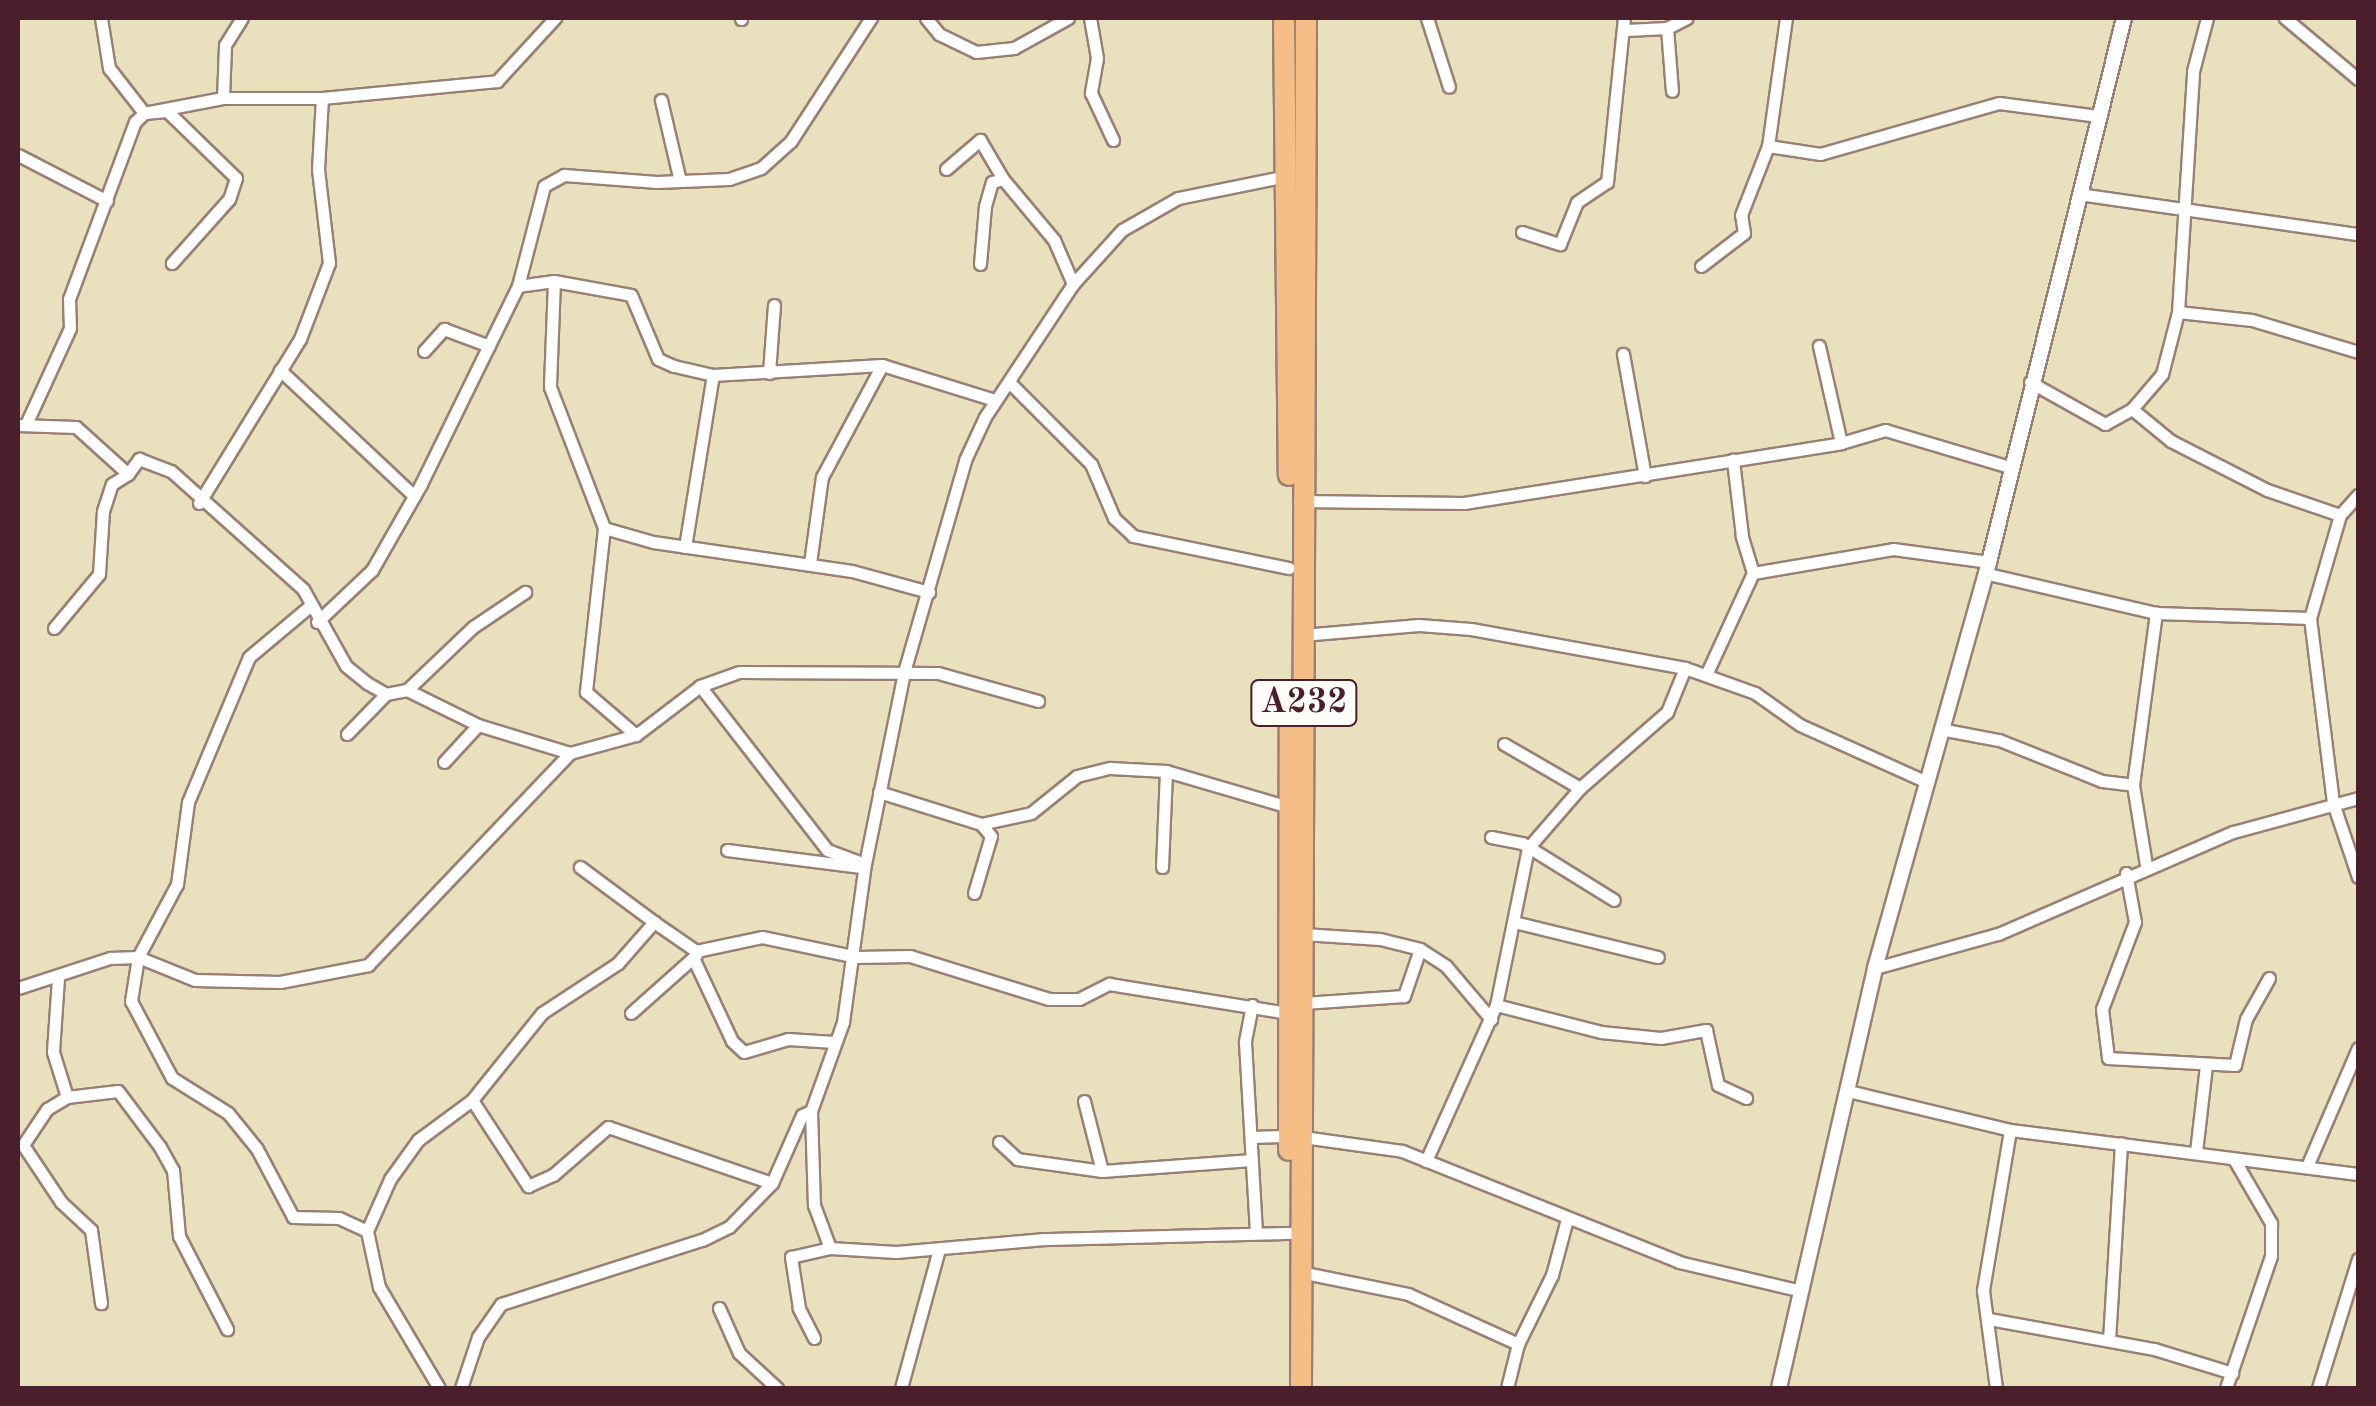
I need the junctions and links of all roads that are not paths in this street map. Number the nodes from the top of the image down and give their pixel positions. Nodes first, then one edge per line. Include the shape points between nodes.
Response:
1 (101, 18) edge
2 (242, 18) edge
3 (555, 18) edge
4 (871, 18) edge
5 (926, 18) edge
6 (943, 18) edge
7 (1068, 18) edge
8 (1090, 18) edge
9 (1284, 18) edge
10 (1306, 18) edge
11 (1427, 18) edge
12 (1687, 18) edge
13 (1786, 18) edge
14 (2124, 18) edge
15 (2206, 18) edge
16 (2284, 18) edge
17 (1625, 24) edge
18 (1668, 28) junction
19 (939, 34) junction
20 (2358, 79) edge
21 (1449, 88) dead end
22 (1672, 91) dead end
23 (223, 98) junction
24 (322, 98) junction
25 (661, 100) dead end
26 (144, 113) junction
27 (2098, 116) junction
28 (1113, 140) dead end
29 (1768, 146) junction
30 (18, 155) edge
31 (946, 169) dead end
32 (1286, 176) junction
33 (1002, 179) junction
34 (680, 181) junction
35 (2079, 194) junction
36 (107, 201) junction
37 (2186, 212) junction
38 (1522, 232) dead end
39 (2358, 234) edge
40 (172, 263) dead end
41 (980, 264) dead end
42 (1701, 266) dead end
43 (554, 281) junction
44 (1074, 284) junction
45 (518, 286) junction
46 (774, 305) dead end
47 (2178, 312) junction
48 (489, 346) junction
49 (1819, 346) dead end
50 (424, 352) dead end
51 (2358, 352) edge
52 (1623, 354) dead end
53 (882, 364) junction
54 (280, 370) junction
55 (769, 372) junction
56 (713, 375) junction
57 (2030, 382) junction
58 (1010, 383) junction
59 (995, 400) junction
60 (2132, 409) junction
61 (22, 424) edge
62 (1841, 443) junction
63 (1733, 460) junction
64 (2009, 467) junction
65 (128, 474) junction
66 (1644, 476) junction
67 (2358, 494) edge
68 (414, 496) junction
69 (1300, 502) junction
70 (199, 503) junction
71 (2340, 515) junction
72 (604, 528) junction
73 (686, 547) junction
74 (810, 563) junction
75 (1987, 567) junction
76 (1289, 568) junction
77 (1753, 573) junction
78 (525, 592) dead end
79 (929, 592) junction
80 (311, 605) junction
81 (2156, 613) junction
82 (2310, 618) junction
83 (318, 622) junction
84 (54, 628) dead end
85 (1302, 634) junction
86 (1685, 668) junction
87 (904, 672) junction
88 (1706, 675) junction
89 (700, 686) junction
90 (407, 690) junction
91 (386, 694) junction
92 (1038, 701) dead end
93 (478, 724) junction
94 (1940, 728) junction
95 (346, 734) dead end
96 (636, 735) junction
97 (1504, 744) dead end
98 (570, 753) junction
99 (444, 762) dead end
100 (1166, 771) junction
101 (1927, 782) junction
102 (2134, 786) junction
103 (1580, 788) junction
104 (879, 792) junction
105 (2358, 798) edge
106 (2333, 803) junction
107 (1289, 807) junction
108 (981, 824) junction
109 (1491, 837) dead end
110 (1528, 848) junction
111 (728, 850) dead end
112 (2146, 865) junction
113 (580, 866) dead end
114 (862, 866) junction
115 (1162, 867) dead end
116 (2126, 873) junction
117 (2358, 877) edge
118 (974, 893) dead end
119 (1614, 900) dead end
120 (654, 922) junction
121 (1514, 922) junction
122 (1303, 934) junction
123 (1420, 949) junction
124 (696, 956) junction
125 (1658, 956) dead end
126 (138, 957) junction
127 (857, 957) junction
128 (1875, 968) junction
129 (58, 978) junction
130 (2269, 978) dead end
131 (18, 988) edge
132 (1252, 1004) junction
133 (1496, 1005) junction
134 (1296, 1008) junction
135 (630, 1013) dead end
136 (1491, 1019) junction
137 (834, 1042) junction
138 (2358, 1048) edge
139 (2206, 1065) junction
140 (1848, 1091) junction
141 (67, 1097) junction
142 (1746, 1098) dead end
143 (472, 1100) junction
144 (1084, 1101) dead end
145 (811, 1112) junction
146 (2010, 1130) junction
147 (1252, 1137) junction
148 (1296, 1137) junction
149 (999, 1142) dead end
150 (2121, 1143) junction
151 (2196, 1152) junction
152 (1252, 1160) junction
153 (1426, 1161) junction
154 (2235, 1161) junction
155 (2308, 1164) junction
156 (1102, 1171) junction
157 (2358, 1174) edge
158 (772, 1183) junction
159 (1567, 1219) junction
160 (1256, 1231) junction
161 (367, 1232) junction
162 (1290, 1233) junction
163 (830, 1248) junction
164 (939, 1250) junction
165 (2358, 1259) edge
166 (1300, 1272) junction
167 (1802, 1291) junction
168 (102, 1303) dead end
169 (718, 1308) dead end
170 (1989, 1319) junction
171 (227, 1329) dead end
172 (814, 1338) dead end
173 (2109, 1340) junction
174 (1518, 1344) junction
175 (2232, 1373) junction
176 (439, 1388) edge
177 (461, 1388) edge
178 (777, 1388) edge
179 (901, 1388) edge
180 (1289, 1388) edge
181 (1302, 1388) edge
182 (1508, 1388) edge
183 (1779, 1388) edge
184 (1996, 1388) edge
185 (2226, 1388) edge
186 (2318, 1388) edge

1 - 26 street via 109,68
2 - 23 street via 225,45
3 - 24 street via 496,82
4 - 34 street via 791,141 761,168 730,179
5 - 19 street
6 - 19 street
7 - 19 street via 1014,48 976,52
8 - 28 street via 1092,92
9 - 32 highway, A232
10 - 69 highway, A232
11 - 21 street
12 - 18 street
13 - 29 street
14 - 27 street
15 - 37 street via 2193,71
16 - 20 street
17 - 18 street
17 - 38 street via 1607,182 1577,202 1560,244
18 - 22 street
23 - 24 street
23 - 26 street
24 - 54 street via 318,169 329,263 300,339
25 - 34 street
26 - 36 street
26 - 40 street via 167,112 236,178 228,198
27 - 29 street via 1999,102 1820,154
27 - 35 street
29 - 42 street via 1741,215 1744,233
30 - 36 street
31 - 33 street via 980,140
32 - 44 street via 1178,198 1122,230
32 - 76 highway, A232
33 - 41 street via 992,182 985,206
33 - 44 street via 1054,240
34 - 45 street via 579,174 544,186
35 - 37 street
35 - 57 street
36 - 61 street via 69,299 70,328
37 - 39 street
37 - 47 street
43 - 45 street
43 - 56 street via 631,296 658,360
43 - 72 street via 550,387
44 - 58 street
45 - 48 street
46 - 55 street
47 - 51 street via 2252,320
47 - 60 street via 2162,374
48 - 50 street via 444,328
48 - 68 street
49 - 62 street
52 - 66 street
53 - 55 street
53 - 59 street
53 - 74 street via 822,477
54 - 68 street
54 - 70 street
55 - 56 street
56 - 73 street
57 - 60 street via 2105,424
57 - 64 street
58 - 59 street
58 - 76 street via 1091,464 1114,518 1133,536
59 - 79 street via 964,460
60 - 71 street via 2171,441 2266,490
61 - 65 street via 76,427
62 - 63 street
62 - 64 street via 1886,430
63 - 66 street
63 - 77 street
64 - 75 street
65 - 70 street via 139,459 170,472
65 - 84 street via 112,484 104,511 99,574
66 - 69 street via 1464,502
67 - 71 street
68 - 83 street via 372,570
69 - 85 highway, A232
70 - 80 street via 238,528 303,589
71 - 82 street
72 - 73 street
72 - 96 street via 586,692
73 - 74 street
74 - 79 street
75 - 77 street via 1892,549
75 - 81 street
75 - 94 street
76 - 107 highway, A232
77 - 88 street
78 - 90 street via 473,627
79 - 87 street
80 - 83 street
80 - 126 street via 249,656 188,802 173,899
81 - 82 street
81 - 102 street
82 - 106 street
83 - 91 street via 346,666
85 - 86 street via 1418,625 1471,629
85 - 122 highway, A232
86 - 88 street
86 - 103 street via 1667,712
87 - 89 street via 739,672
87 - 92 street via 938,673
87 - 104 street
88 - 101 street
89 - 96 street
89 - 114 street via 827,850
90 - 91 street
90 - 93 street
91 - 95 street
93 - 98 street
93 - 99 street
94 - 101 street
94 - 102 street via 1999,740 2091,777
96 - 98 street
97 - 103 street
98 - 126 street via 368,966 280,982 195,980
100 - 107 street
100 - 108 street via 1110,768 1078,776 1031,813
100 - 115 street
101 - 128 street
102 - 112 street
103 - 110 street
104 - 108 street
104 - 114 street
105 - 106 street
106 - 112 street
106 - 117 street
107 - 134 highway, A232
108 - 118 street via 991,836
109 - 110 street
110 - 119 street
110 - 121 street
111 - 114 street
112 - 116 street
113 - 120 street
114 - 127 street
116 - 128 street via 1998,934
116 - 139 street via 2135,922 2102,1008 2108,1058
120 - 124 street
120 - 143 street via 618,963 542,1013
121 - 125 street
121 - 133 street
122 - 123 street
122 - 134 highway, A232
123 - 134 street via 1404,996
123 - 136 street via 1446,966
124 - 127 street via 762,937
124 - 135 street
124 - 137 street via 732,1041 744,1052 788,1039
126 - 129 street via 110,958
126 - 161 street via 131,1001 172,1078 228,1112 257,1148 292,1217 340,1218
127 - 132 street via 910,956 1049,999 1080,999 1110,984
127 - 137 street
128 - 140 street
129 - 131 street
129 - 141 street via 53,1052
130 - 139 street via 2246,1020 2235,1065
132 - 134 street
132 - 147 street via 1245,1042
133 - 136 street
133 - 142 street via 1601,1032 1661,1038 1706,1030 1718,1085
134 - 148 highway, A232
136 - 153 street
137 - 145 street
138 - 155 street
139 - 151 street
140 - 146 street
140 - 167 street
141 - 168 street via 47,1109 23,1145 61,1202 91,1230
141 - 171 street via 118,1091 160,1147 173,1170 179,1236
143 - 158 street via 528,1186 553,1175 608,1127
143 - 161 street via 418,1140 390,1179
144 - 156 street
145 - 158 street via 802,1115
145 - 163 street via 814,1204
146 - 150 street
146 - 170 street via 1983,1290
147 - 148 street
147 - 152 street
148 - 153 street via 1402,1151
148 - 162 highway, A232
148 - 166 highway, A232
149 - 156 street via 1017,1159
150 - 151 street
150 - 173 street
151 - 154 street
152 - 156 street
152 - 160 street
153 - 159 street
154 - 155 street
154 - 175 street via 2271,1223 2272,1256
155 - 157 street
158 - 177 street via 729,1227 702,1240 501,1304 478,1337
159 - 167 street via 1678,1262
159 - 174 street via 1552,1275
160 - 162 street
160 - 164 street
161 - 176 street via 379,1287
162 - 180 highway, A232
163 - 164 street
163 - 172 street via 791,1257 800,1308
164 - 179 street
165 - 186 street
166 - 174 street via 1408,1294
166 - 181 highway, A232
167 - 183 street
169 - 178 street via 739,1353
170 - 173 street
170 - 184 street
173 - 175 street
174 - 182 street
175 - 185 street

